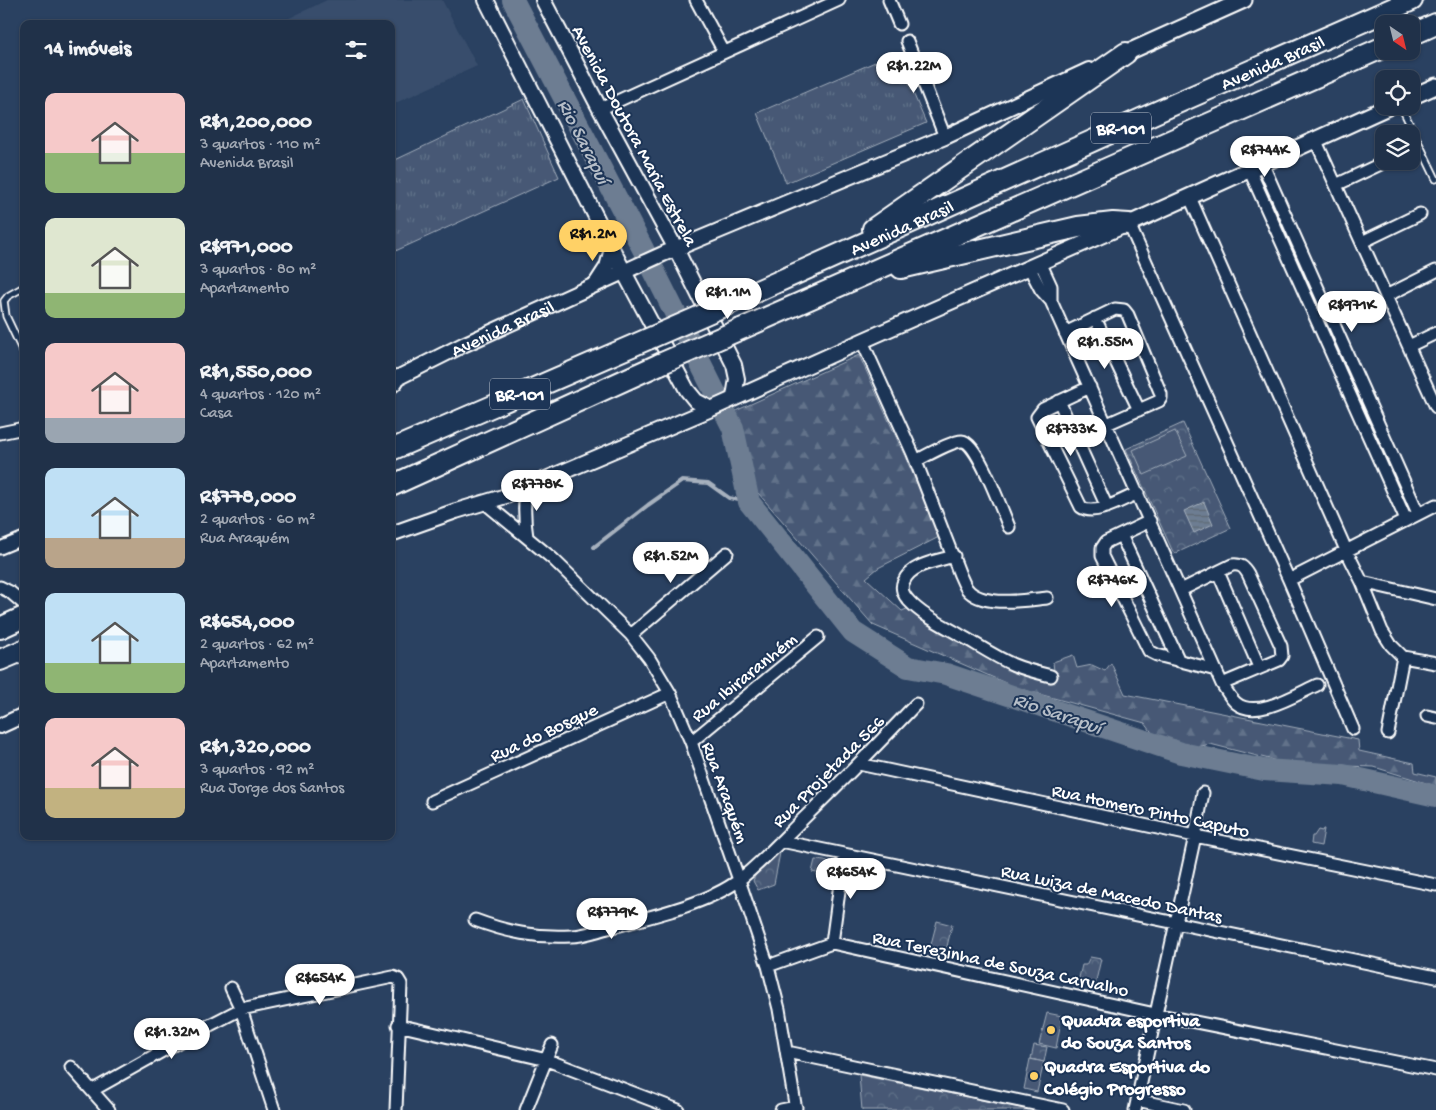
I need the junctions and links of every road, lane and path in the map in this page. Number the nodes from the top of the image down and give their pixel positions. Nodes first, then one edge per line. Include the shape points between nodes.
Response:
1 (486, 0) edge
2 (543, 0) edge
3 (696, 0) edge
4 (840, 0) edge
5 (889, 0) edge
6 (1244, 0) edge
7 (1412, 0) edge
8 (826, 3) edge
9 (899, 24) dead end
10 (1436, 24) edge
11 (1420, 31) edge
12 (907, 41) dead end
13 (1375, 51) edge
14 (724, 52) junction
15 (1126, 53) junction
16 (1436, 86) edge
17 (1420, 93) edge
18 (600, 109) junction
19 (1375, 113) edge
20 (1405, 115) edge
21 (945, 137) junction
22 (1315, 139) junction
23 (1255, 166) junction
24 (1375, 167) edge
25 (1436, 179) edge
26 (1336, 185) junction
27 (1192, 202) dead end
28 (1420, 214) dead end
29 (1129, 224) junction
30 (667, 232) junction
31 (692, 242) junction
32 (1362, 242) junction
33 (612, 249) junction
34 (670, 251) junction
35 (832, 258) junction
36 (1034, 264) junction
37 (1436, 271) edge
38 (624, 272) junction
39 (852, 279) junction
40 (596, 284) junction
41 (20, 288) edge
42 (1386, 296) junction
43 (1095, 318) junction
44 (1436, 333) edge
45 (1065, 334) junction
46 (862, 340) junction
47 (20, 346) edge
48 (1409, 346) junction
49 (395, 379) edge
50 (1431, 381) edge
51 (1090, 387) junction
52 (732, 398) junction
53 (1059, 401) junction
54 (1436, 406) edge
55 (712, 408) junction
56 (1139, 410) junction
57 (1107, 424) junction
58 (20, 429) edge
59 (0, 433) edge
60 (395, 448) edge
61 (916, 461) junction
62 (395, 484) edge
63 (526, 488) junction
64 (1138, 493) junction
65 (485, 503) junction
66 (1436, 505) edge
67 (1107, 507) junction
68 (1418, 513) junction
69 (1406, 520) junction
70 (1150, 522) junction
71 (1009, 528) dead end
72 (395, 533) edge
73 (1121, 534) junction
74 (527, 537) junction
75 (20, 540) edge
76 (0, 548) edge
77 (1346, 550) junction
78 (727, 553) dead end
79 (954, 556) junction
80 (1218, 572) junction
81 (1289, 580) junction
82 (1362, 582) junction
83 (0, 587) edge
84 (1181, 590) junction
85 (1047, 598) dead end
86 (1436, 599) edge
87 (20, 601) edge
88 (20, 619) edge
89 (0, 628) edge
90 (631, 635) junction
91 (818, 637) dead end
92 (20, 652) edge
93 (20, 657) edge
94 (1403, 657) junction
95 (1179, 661) junction
96 (0, 662) edge
97 (1436, 662) edge
98 (1259, 667) junction
99 (1216, 670) junction
100 (1051, 676) dead end
101 (1222, 684) junction
102 (1317, 685) dead end
103 (670, 693) junction
104 (916, 704) dead end
105 (20, 717) edge
106 (0, 726) edge
107 (1353, 729) dead end
108 (1388, 733) dead end
109 (691, 742) junction
110 (859, 764) junction
111 (1203, 792) dead end
112 (432, 801) dead end
113 (1195, 836) junction
114 (781, 841) junction
115 (844, 854) junction
116 (739, 880) junction
117 (1436, 885) edge
118 (475, 920) dead end
119 (1175, 923) junction
120 (832, 943) junction
121 (768, 966) junction
122 (1436, 977) edge
123 (231, 988) dead end
124 (241, 1009) junction
125 (1155, 1014) junction
126 (398, 1025) junction
127 (552, 1046) dead end
128 (787, 1052) junction
129 (547, 1060) junction
130 (71, 1068) dead end
131 (1436, 1070) edge
132 (93, 1090) junction
133 (666, 1092) dead end
134 (1136, 1105) edge
135 (660, 1107) edge
136 (796, 1108) edge
137 (110, 1110) edge
138 (274, 1110) edge
139 (396, 1110) edge
140 (526, 1110) edge
141 (678, 1110) edge
142 (781, 1110) edge
143 (1063, 1110) edge
144 (1184, 1110) edge

1 - 33 street
2 - 18 street, Avenida Doutora Maria Estrela
3 - 14 street
4 - 8 street
5 - 9 street
6 - 15 main road, Avenida Brasil
7 - 35 highway, Avenida Brasil / BR-101
8 - 14 street
10 - 11 highway
12 - 21 street
13 - 39 highway, Avenida Brasil / BR-101
14 - 18 street
15 - 21 street, Avenida Brasil
15 - 35 highway
16 - 17 main road
18 - 30 street, Avenida Doutora Maria Estrela
19 - 22 main road
20 - 25 lane
21 - 31 street, Avenida Brasil
22 - 23 main road
22 - 26 street
23 - 29 main road
23 - 68 street
23 - 69 street
24 - 26 street
26 - 32 street
27 - 77 street
28 - 32 street
29 - 36 street
29 - 39 highway via 1113,222 1078,227
29 - 81 street
30 - 31 street
30 - 34 street, Avenida Doutora Maria Estrela
31 - 34 street, Avenida Brasil
32 - 42 street
33 - 38 street
33 - 40 street via 607,267
34 - 38 street, Avenida Brasil
34 - 52 street, Avenida Doutora Maria Estrela via 734,365 737,379
35 - 60 highway, Avenida Brasil / BR-101, bridge
36 - 45 street via 1040,290 1051,301
36 - 46 street
37 - 42 street
38 - 40 street, Avenida Brasil
38 - 55 street via 687,390 696,401
39 - 62 highway, Avenida Brasil / BR-101, bridge
40 - 49 street, Avenida Brasil
41 - 47 lane via 4,300 6,316
42 - 48 street
43 - 45 street
43 - 56 street
43 - 56 street via 1115,309 1121,309 1128,315 1161,394 1159,401
44 - 48 street
45 - 51 street
46 - 52 street
46 - 61 street
48 - 50 street
50 - 54 street
51 - 53 street
51 - 57 street
52 - 55 street
53 - 67 street
53 - 67 street via 1043,409 1037,417 1081,507 1091,512
55 - 63 street
56 - 57 street
57 - 64 street
58 - 59 street
61 - 71 street via 962,441 968,443 978,455
61 - 79 street
63 - 65 street
63 - 74 street via 524,518
64 - 67 street
64 - 70 street
65 - 72 street
65 - 74 street, Rua Araquém
66 - 68 street
68 - 69 street
69 - 77 street
70 - 73 street
70 - 84 street
73 - 95 street
73 - 95 street via 1106,542 1102,556 1149,651
74 - 90 street, Rua Araquém
75 - 76 street
77 - 81 street
77 - 82 street
78 - 90 street
79 - 85 street via 968,590 976,596 1002,601
79 - 100 street via 925,564 911,572 902,586 908,600 923,613 997,656
80 - 84 street
80 - 98 street
80 - 98 street via 1232,565 1244,567 1281,646 1279,660
81 - 107 street
82 - 86 street
82 - 94 street via 1382,631
83 - 87 street
84 - 99 street
88 - 89 highway
90 - 103 street, Rua Araquém
91 - 109 street, Rua Ibiraranhém
92 - 96 highway
93 - 96 highway
94 - 97 street
94 - 108 street
95 - 99 street
98 - 101 street
99 - 101 street
101 - 102 street via 1230,698 1248,709 1271,706
103 - 109 street, Rua Araquém
103 - 112 street, Rua do Bosque
104 - 110 street, Rua Projetada 566
105 - 106 street
109 - 116 street, Rua Araquém
110 - 113 street, Rua Homero Pinto Caputo
110 - 114 street, Rua Projetada 566
111 - 113 street
113 - 117 street, Rua Homero Pinto Caputo
113 - 119 street
114 - 115 street, Rua Luiza de Macedo Dantas
114 - 116 street, Rua Projetada 566
115 - 119 street, Rua Luiza de Macedo Dantas
115 - 120 street
116 - 118 street, Rua Projetada 566 via 700,900 573,936 532,936 501,930
116 - 121 street, Rua Araquém
119 - 122 street, Rua Luiza de Macedo Dantas
119 - 125 street
120 - 121 street
120 - 125 street, Rua Terezinha de Souza Carvalho
121 - 128 street, Rua Araquém
123 - 124 street
124 - 126 street via 394,977 401,984
124 - 132 street
124 - 138 street
125 - 131 street, Rua Terezinha de Souza Carvalho
125 - 134 street
126 - 129 street
126 - 139 street
127 - 129 street
128 - 136 street, Rua Araquém
128 - 143 street
129 - 135 street
129 - 140 street
130 - 132 street
132 - 137 street
133 - 135 street
134 - 144 street
135 - 141 street
136 - 142 street

